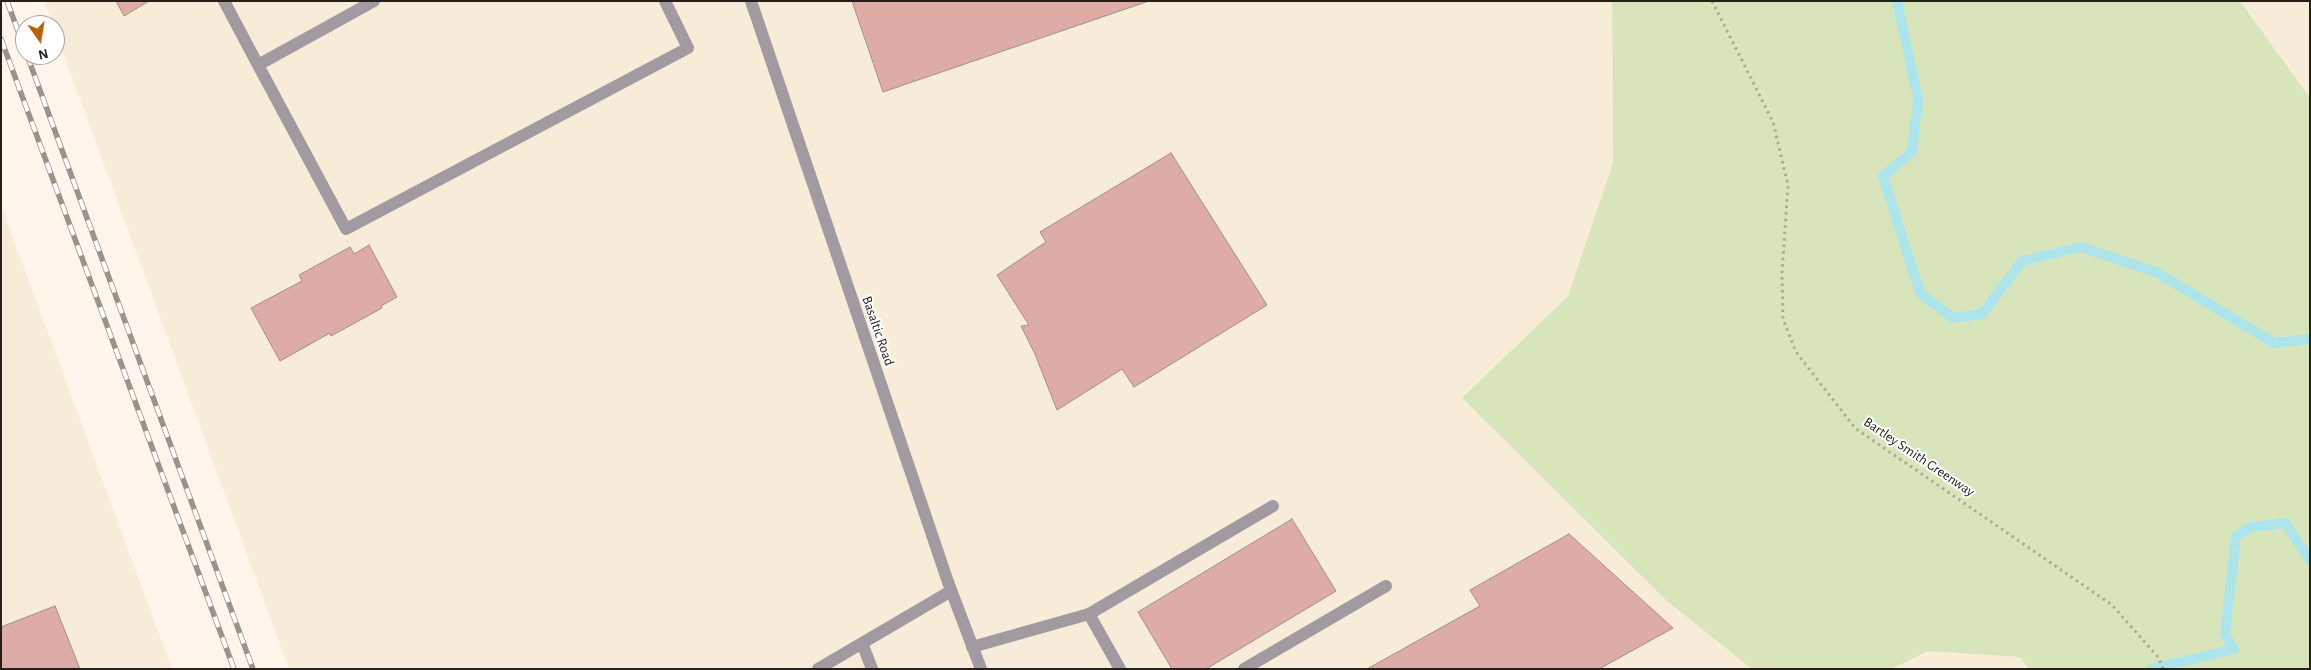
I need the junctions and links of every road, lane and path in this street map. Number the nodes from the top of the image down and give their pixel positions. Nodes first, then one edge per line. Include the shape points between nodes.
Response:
1 (224, 1) edge
2 (374, 1) edge
3 (665, 1) edge
4 (751, 1) edge
5 (1712, 1) edge
6 (258, 65) junction
7 (1273, 506) dead end
8 (1386, 586) dead end
9 (952, 591) junction
10 (1089, 614) junction
11 (862, 643) junction
12 (972, 647) junction
13 (818, 669) edge
14 (872, 669) edge
15 (981, 669) edge
16 (1120, 669) edge
17 (1244, 669) edge
18 (2163, 669) edge

1 - 6 street
2 - 6 street
3 - 6 street via 688,48 346,229
4 - 9 street, Basaltic Road
5 - 18 path, Bartley Smith Greenway via 1772,122 1788,185 1782,273 1783,319 1796,352 1855,428 2112,605 2158,656
7 - 10 street
8 - 17 street
9 - 11 street
9 - 12 street, Basaltic Road
10 - 12 street
10 - 16 street
11 - 13 street
11 - 14 street
12 - 15 street, Basaltic Road

